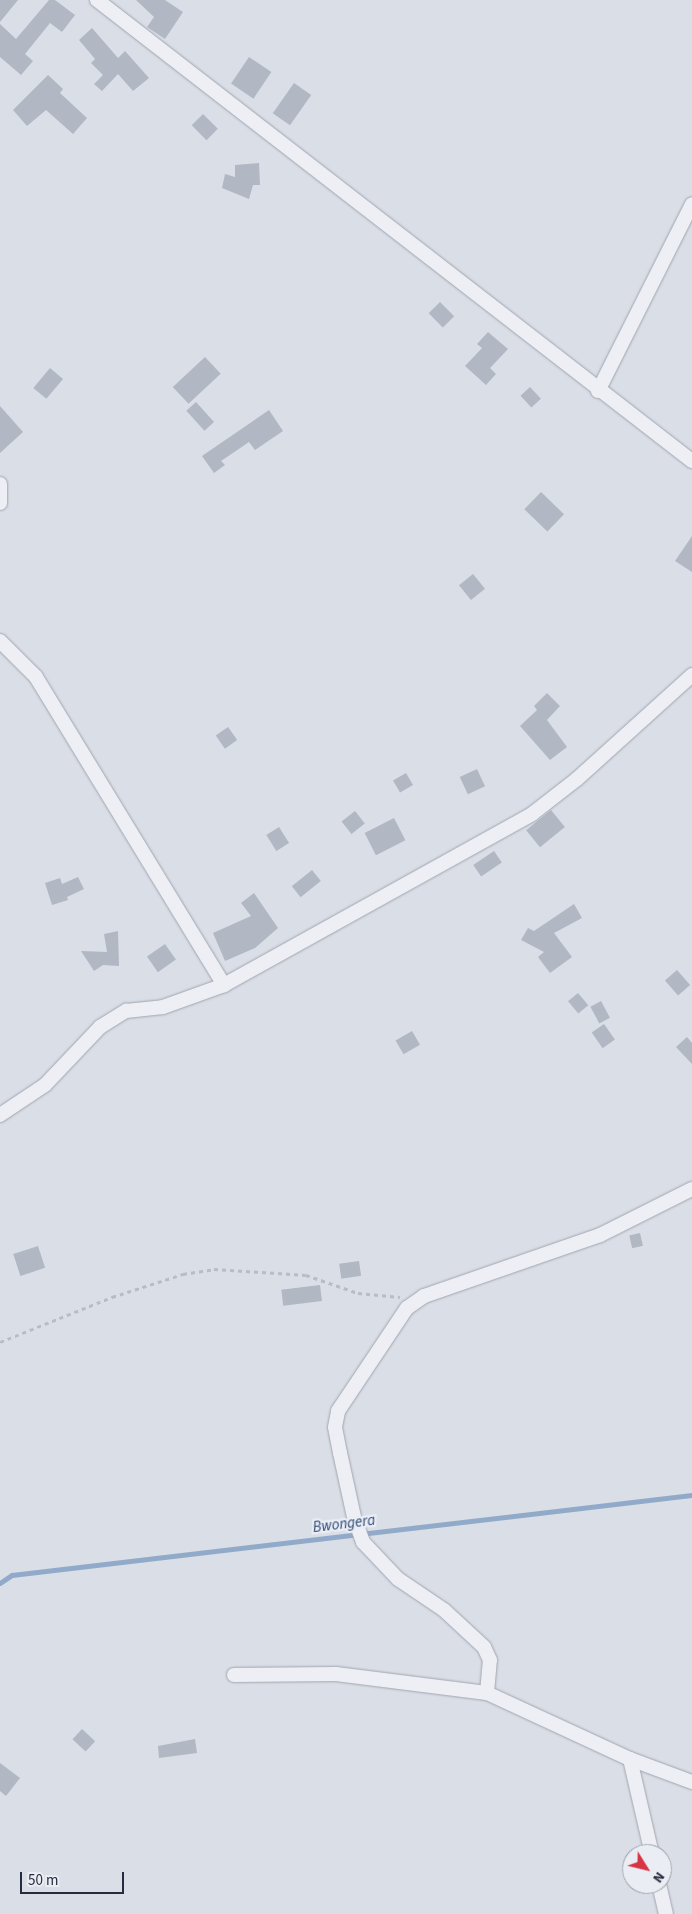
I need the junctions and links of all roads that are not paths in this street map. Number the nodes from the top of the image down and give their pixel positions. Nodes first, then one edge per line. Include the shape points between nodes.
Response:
1 (97, 0) edge
2 (692, 204) edge
3 (598, 391) junction
4 (692, 461) edge
5 (0, 484) edge
6 (0, 503) edge
7 (0, 641) edge
8 (692, 675) edge
9 (224, 985) junction
10 (0, 1115) edge
11 (692, 1189) edge
12 (234, 1675) dead end
13 (487, 1693) junction
14 (630, 1760) junction
15 (692, 1782) edge
16 (650, 1844) edge
17 (661, 1894) edge
18 (666, 1914) edge

1 - 3 street
2 - 3 street
3 - 4 street
5 - 6 street
7 - 9 street via 36,677
8 - 9 street via 577,779 532,814
9 - 10 street via 163,1007 126,1011 100,1027 45,1085
11 - 13 street via 600,1235 424,1296 407,1308 344,1400 335,1426 354,1517 364,1542 398,1579 444,1610 484,1648 490,1660
12 - 13 street via 336,1674
13 - 14 street
14 - 15 street
14 - 16 street
17 - 18 street

